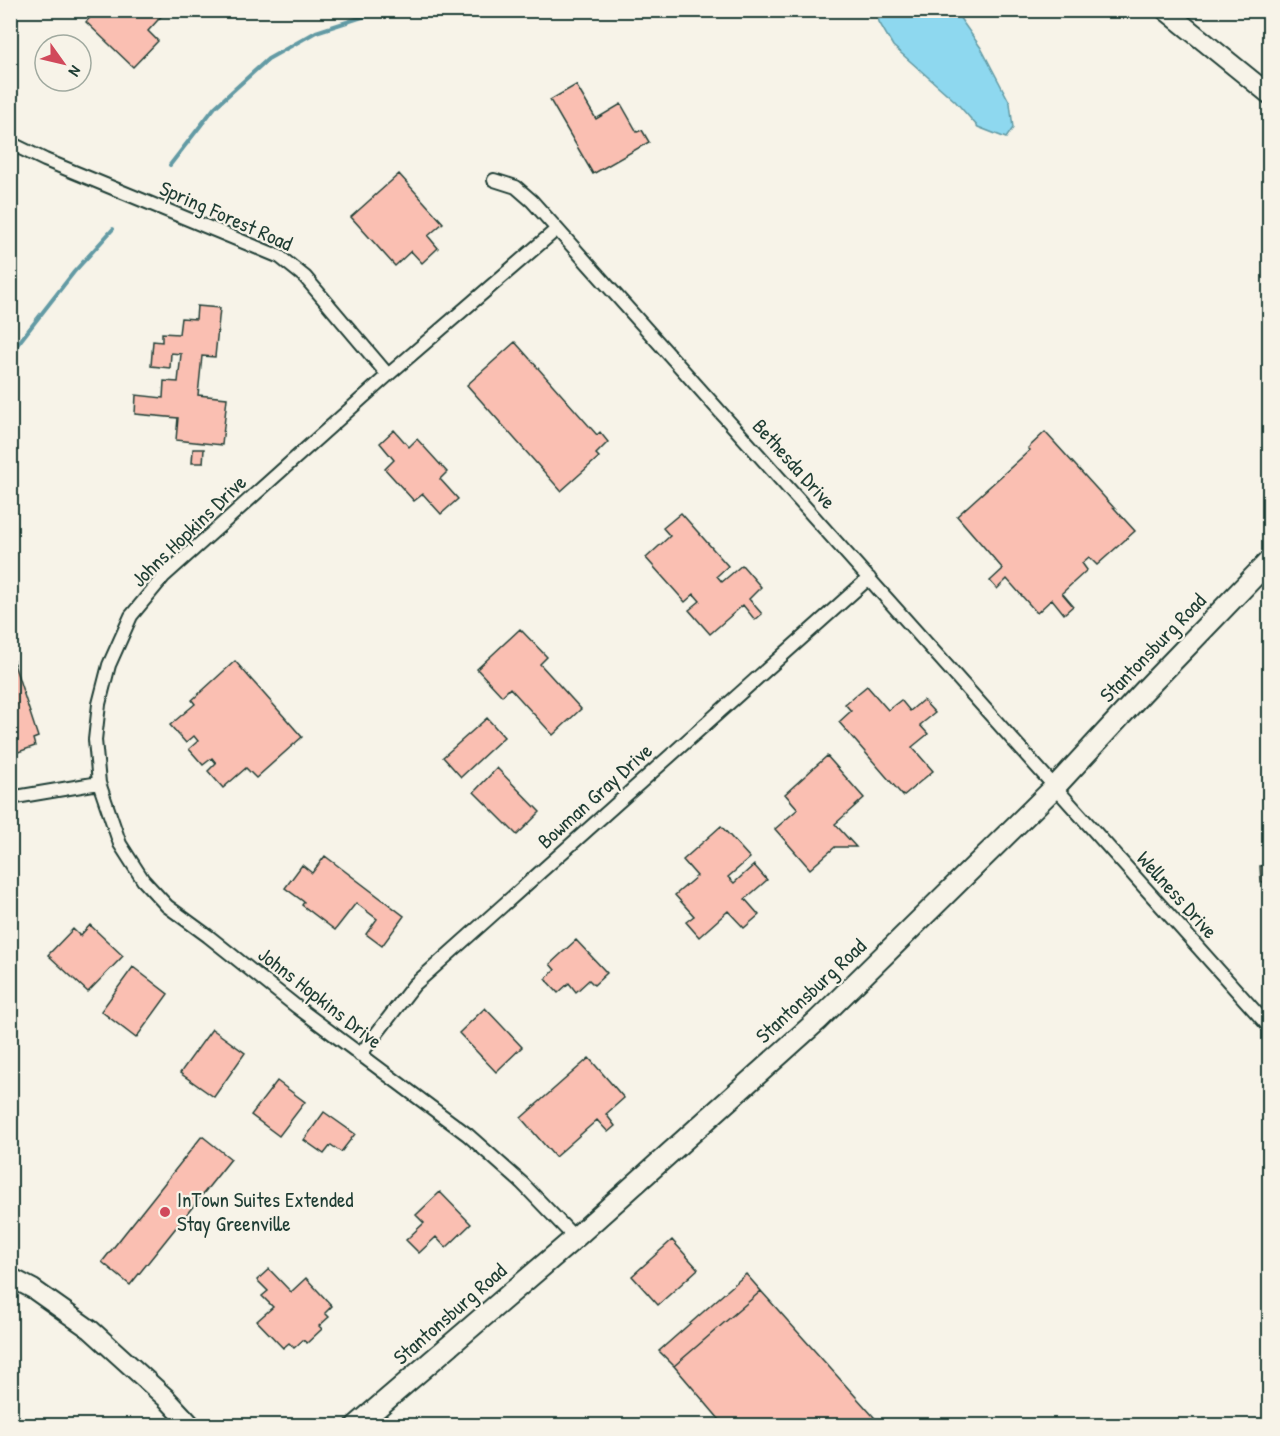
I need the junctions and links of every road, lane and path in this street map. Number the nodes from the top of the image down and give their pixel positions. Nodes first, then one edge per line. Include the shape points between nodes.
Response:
1 (1165, 10) edge
2 (1269, 95) edge
3 (10, 143) edge
4 (494, 180) dead end
5 (557, 229) junction
6 (388, 375) junction
7 (1269, 560) edge
8 (869, 578) junction
9 (99, 783) junction
10 (1055, 787) junction
11 (10, 798) edge
12 (1269, 1028) edge
13 (360, 1054) junction
14 (575, 1238) junction
15 (10, 1277) edge
16 (192, 1425) edge
17 (356, 1425) edge

1 - 2 main road
3 - 6 street, Spring Forest Road via 280,257 305,277
4 - 5 street, Bethesda Drive via 516,187
5 - 6 street, Johns Hopkins Drive
5 - 8 street, Bethesda Drive
6 - 9 street, Johns Hopkins Drive via 164,576 131,616 109,665 99,704 95,740
7 - 10 main road, Stantonsburg Road
8 - 10 street, Bethesda Drive
8 - 13 street, Bowman Gray Drive via 414,985
9 - 11 street
9 - 13 street, Johns Hopkins Drive via 120,844 143,880 168,906
10 - 12 street, Wellness Drive
10 - 14 main road, Stantonsburg Road via 818,1020
13 - 14 street, Johns Hopkins Drive via 468,1135
14 - 17 main road, Stantonsburg Road
15 - 16 main road via 91,1330

